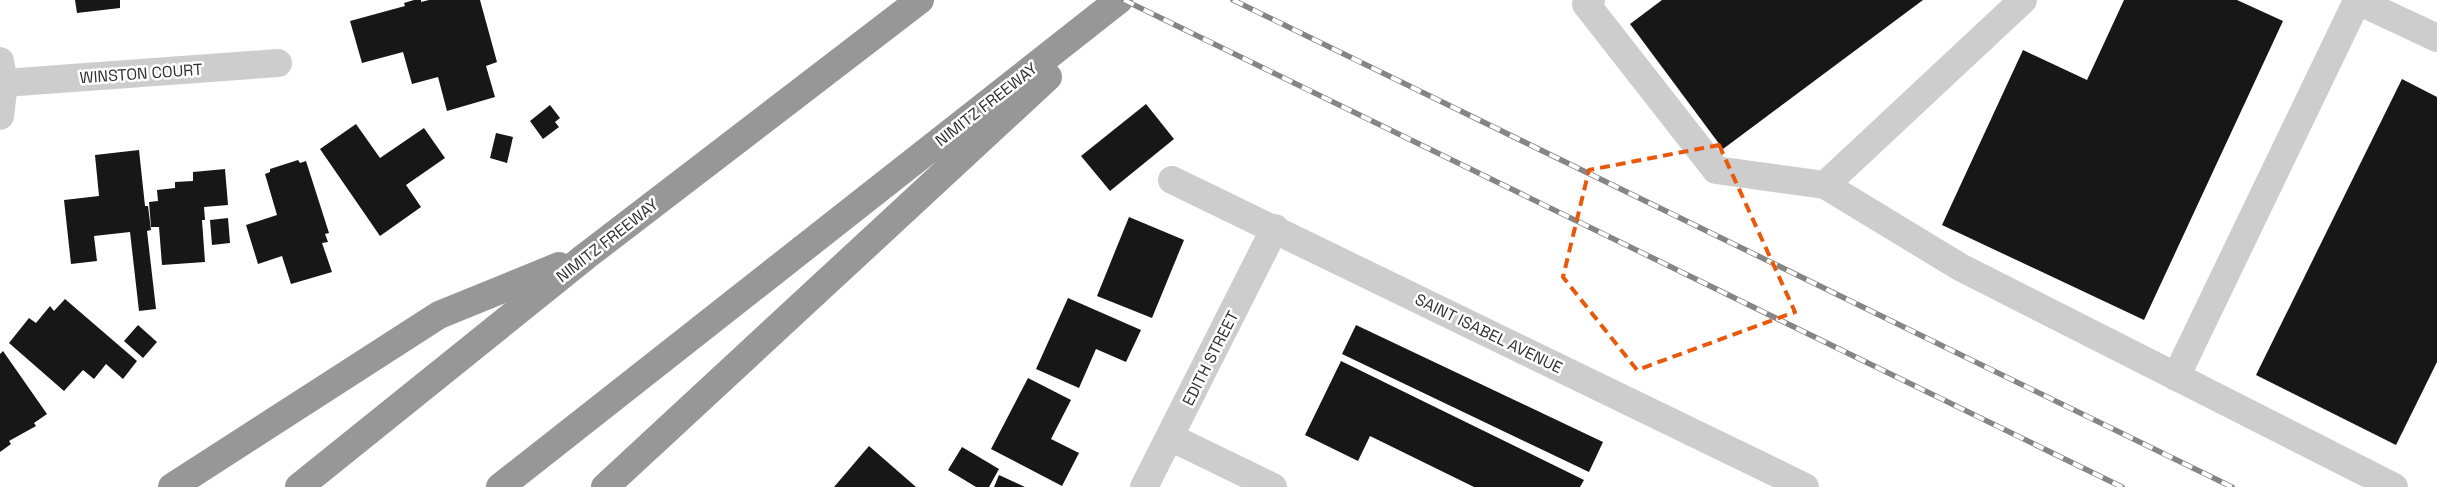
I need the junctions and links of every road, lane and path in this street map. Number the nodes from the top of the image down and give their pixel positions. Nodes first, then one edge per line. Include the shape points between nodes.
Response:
1 (920, 0) edge
2 (1118, 0) edge
3 (1130, 0) edge
4 (1591, 0) edge
5 (2023, 0) edge
6 (2356, 0) edge
7 (2435, 33) edge
8 (278, 63) dead end
9 (2, 72) edge
10 (0, 116) edge
11 (1172, 180) dead end
12 (1825, 185) junction
13 (1275, 228) junction
14 (586, 256) junction
15 (2176, 377) junction
16 (1170, 437) junction
17 (172, 487) edge
18 (299, 487) edge
19 (500, 487) edge
20 (605, 487) edge
21 (1144, 487) edge
22 (1273, 487) edge
23 (1806, 487) edge
24 (2394, 487) edge

1 - 14 highway, NIMITZ FREEWAY
2 - 19 highway, NIMITZ FREEWAY
3 - 20 highway
4 - 12 street via 1586,4 1716,170
5 - 12 street
6 - 7 street
6 - 15 street
8 - 9 street, WINSTON COURT
9 - 10 street
11 - 13 street, SAINT ISABEL AVENUE
12 - 15 street via 1960,267
13 - 16 street, EDITH STREET
13 - 23 street, SAINT ISABEL AVENUE
14 - 17 highway via 439,315
14 - 18 highway, NIMITZ FREEWAY
15 - 24 street
16 - 21 street, EDITH STREET
16 - 22 street

